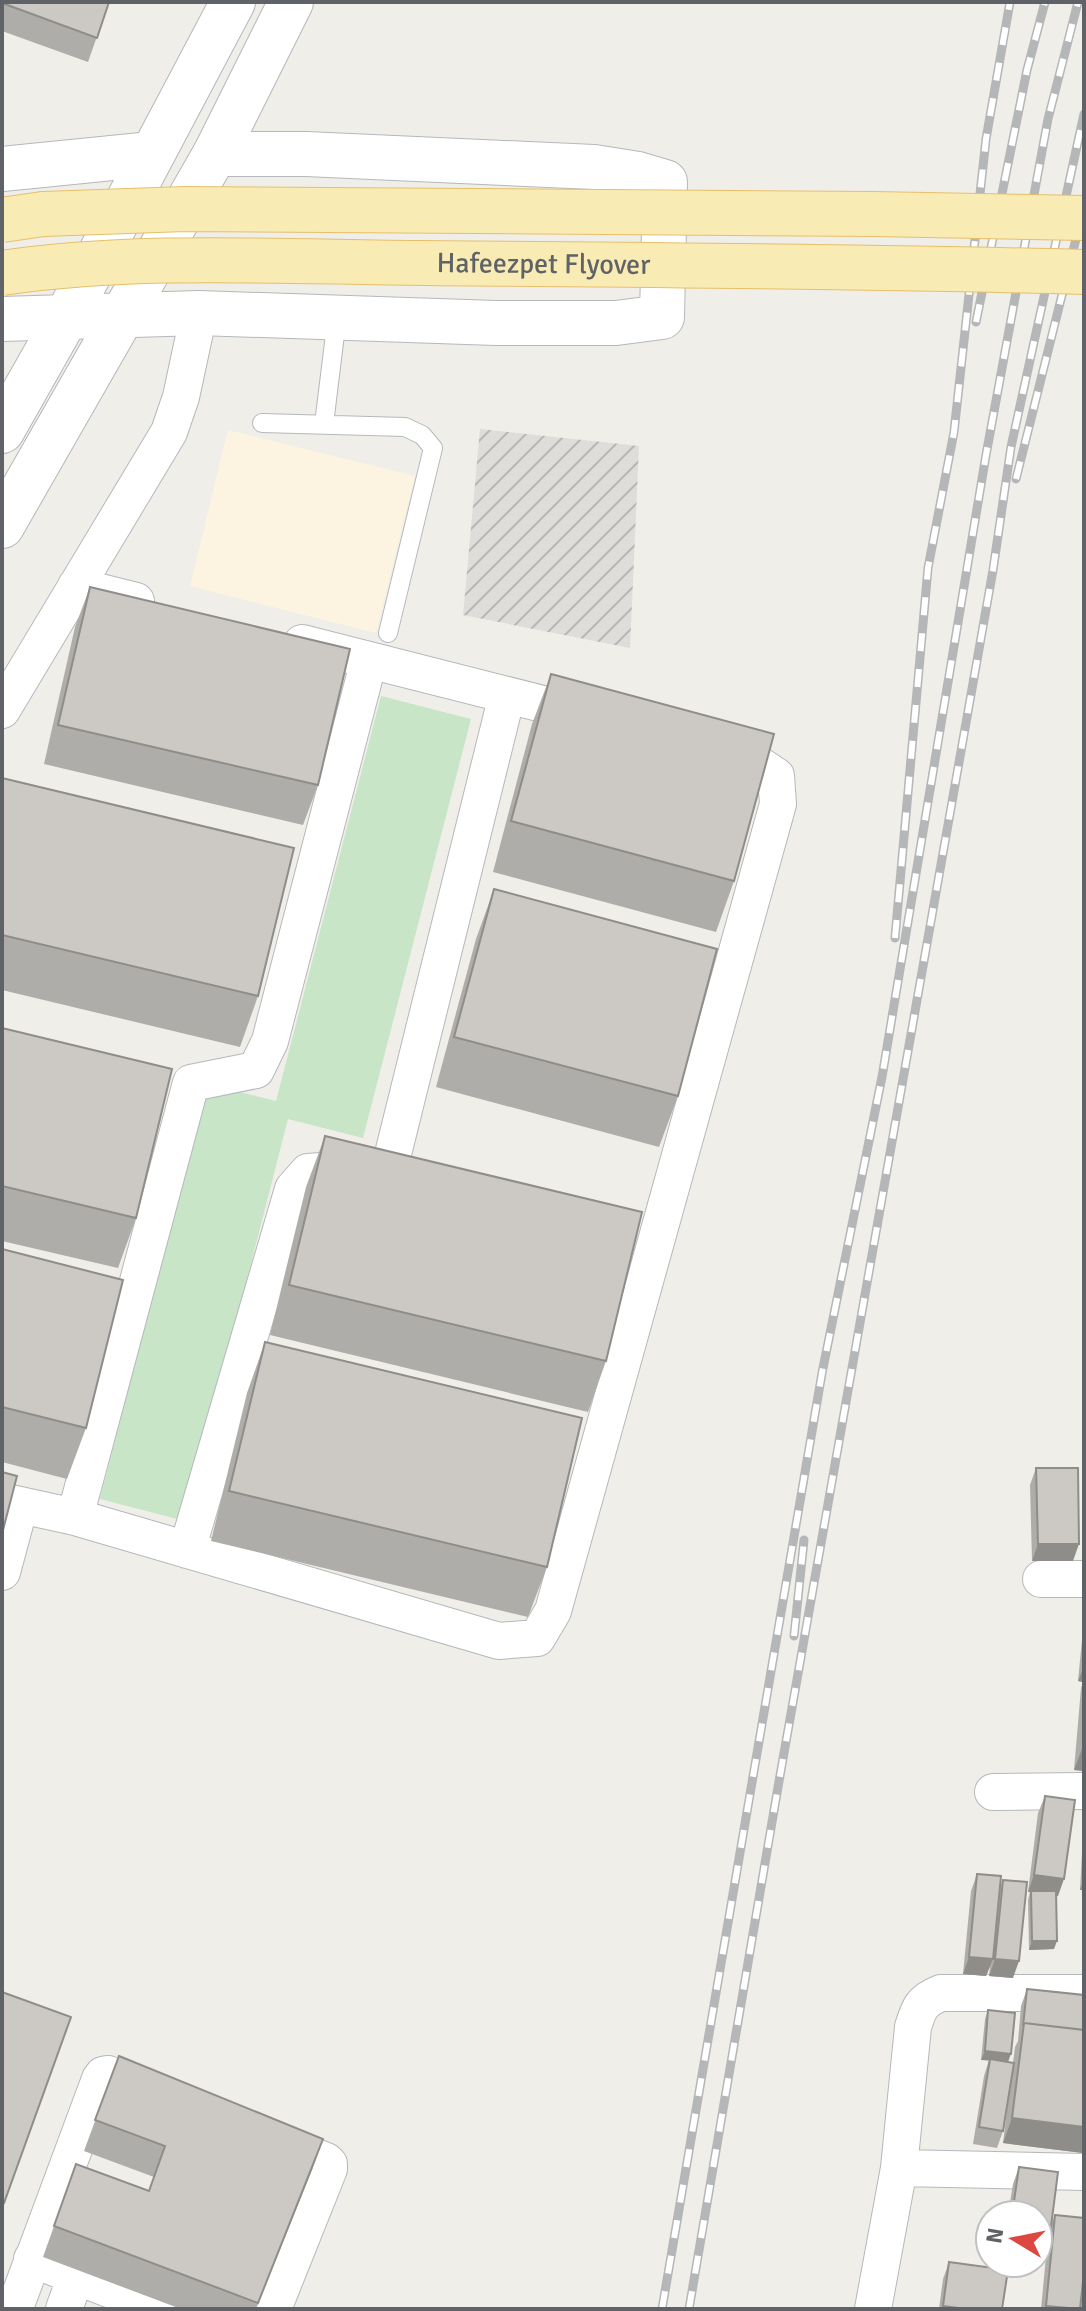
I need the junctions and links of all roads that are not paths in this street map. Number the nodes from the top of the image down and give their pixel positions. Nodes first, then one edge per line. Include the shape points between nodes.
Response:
1 (233, 2) edge
2 (291, 2) edge
3 (152, 154) junction
4 (215, 154) junction
5 (2, 169) edge
6 (1084, 218) edge
7 (2, 220) edge
8 (1084, 272) edge
9 (2, 273) edge
10 (199, 313) junction
11 (122, 314) junction
12 (67, 316) junction
13 (337, 318) junction
14 (2, 319) edge
15 (262, 423) dead end
16 (324, 424) junction
17 (2, 431) edge
18 (2, 526) edge
19 (76, 586) junction
20 (169, 610) edge
21 (277, 637) edge
22 (379, 646) junction
23 (507, 695) junction
24 (2, 710) edge
25 (612, 722) edge
26 (686, 741) edge
27 (11, 1503) edge
28 (75, 1517) junction
29 (187, 1550) junction
30 (2, 1572) edge
31 (1041, 1579) dead end
32 (1084, 1579) edge
33 (1084, 1791) edge
34 (993, 1792) dead end
35 (1084, 1993) edge
36 (193, 2108) edge
37 (236, 2125) edge
38 (899, 2168) junction
39 (1084, 2172) edge
40 (32, 2259) junction
41 (70, 2293) edge
42 (15, 2305) edge
43 (160, 2309) edge
44 (273, 2309) edge
45 (873, 2309) edge

1 - 3 street
2 - 4 street
3 - 5 street
3 - 12 street
4 - 11 street
4 - 13 street via 594,167 665,182 662,317 616,323
6 - 7 main road, Hafeezpet Flyover, bridge via 185,209
8 - 9 main road, Hafeezpet Flyover, bridge via 185,261 47,266
10 - 11 street
10 - 13 street
10 - 19 street via 169,432
11 - 12 street
11 - 18 street
12 - 14 street
12 - 17 street
13 - 16 lane
15 - 16 lane
16 - 22 lane via 405,427 433,448
19 - 20 street
19 - 24 street
21 - 22 street
22 - 23 street
22 - 28 street via 297,874 270,1041 256,1070 177,1080 118,1297
23 - 25 street
23 - 29 street via 468,916 405,1170 308,1172 293,1189 256,1373
26 - 29 street via 746,756 776,776 778,804 712,982 580,1453 553,1611 537,1638 499,1641
27 - 28 street
27 - 30 street
28 - 29 street
31 - 32 street
33 - 34 street
35 - 38 street via 941,1993 919,2006
36 - 40 street via 103,2075
37 - 44 street via 329,2164
38 - 39 street
38 - 45 street
40 - 41 street
40 - 42 street
41 - 43 street

